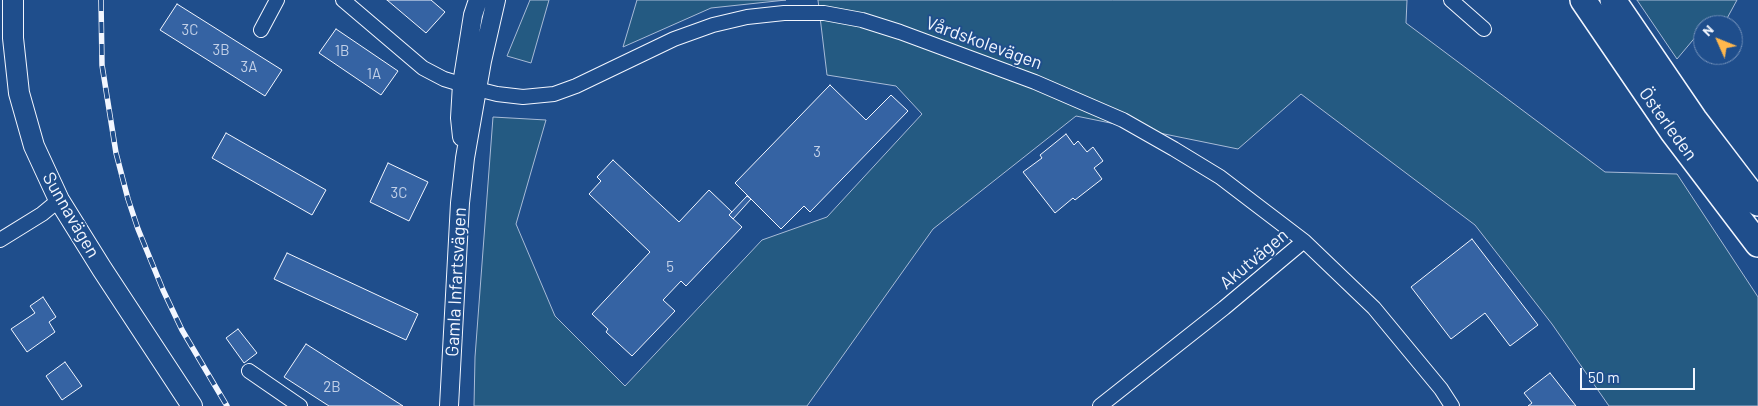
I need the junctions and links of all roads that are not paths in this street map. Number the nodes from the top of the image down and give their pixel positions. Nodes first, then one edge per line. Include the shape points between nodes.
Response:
1 (12, 0) edge
2 (277, 0) edge
3 (343, 0) edge
4 (478, 0) edge
5 (496, 0) edge
6 (1451, 0) edge
7 (1583, 0) edge
8 (1613, 0) edge
9 (1484, 28) dead end
10 (261, 30) dead end
11 (470, 86) junction
12 (59, 200) junction
13 (1758, 203) edge
14 (0, 240) edge
15 (1304, 241) junction
16 (1758, 244) edge
17 (248, 371) dead end
18 (192, 406) edge
19 (300, 406) edge
20 (448, 406) edge
21 (1100, 406) edge
22 (1452, 406) edge

1 - 12 main road, Sunnavägen via 19,94 34,146
2 - 10 street
3 - 11 street, Vårdskolevägen via 423,68 444,79
4 - 11 street, Gamla Infartsvägen via 473,15
5 - 11 street, Gamla Infartsvägen
6 - 9 street
7 - 16 highway, Österleden via 1673,132
8 - 13 highway, Österleden via 1689,111
11 - 15 street, Vårdskolevägen via 523,97 554,94 602,75 674,39 747,16 824,14 862,20 1035,82 1123,120 1220,177
11 - 20 street, Gamla Infartsvägen via 460,118 465,158
12 - 14 street
12 - 18 main road, Sunnavägen
15 - 21 street, Akutvägen
15 - 22 street, Akutvägen via 1374,308
17 - 19 street

